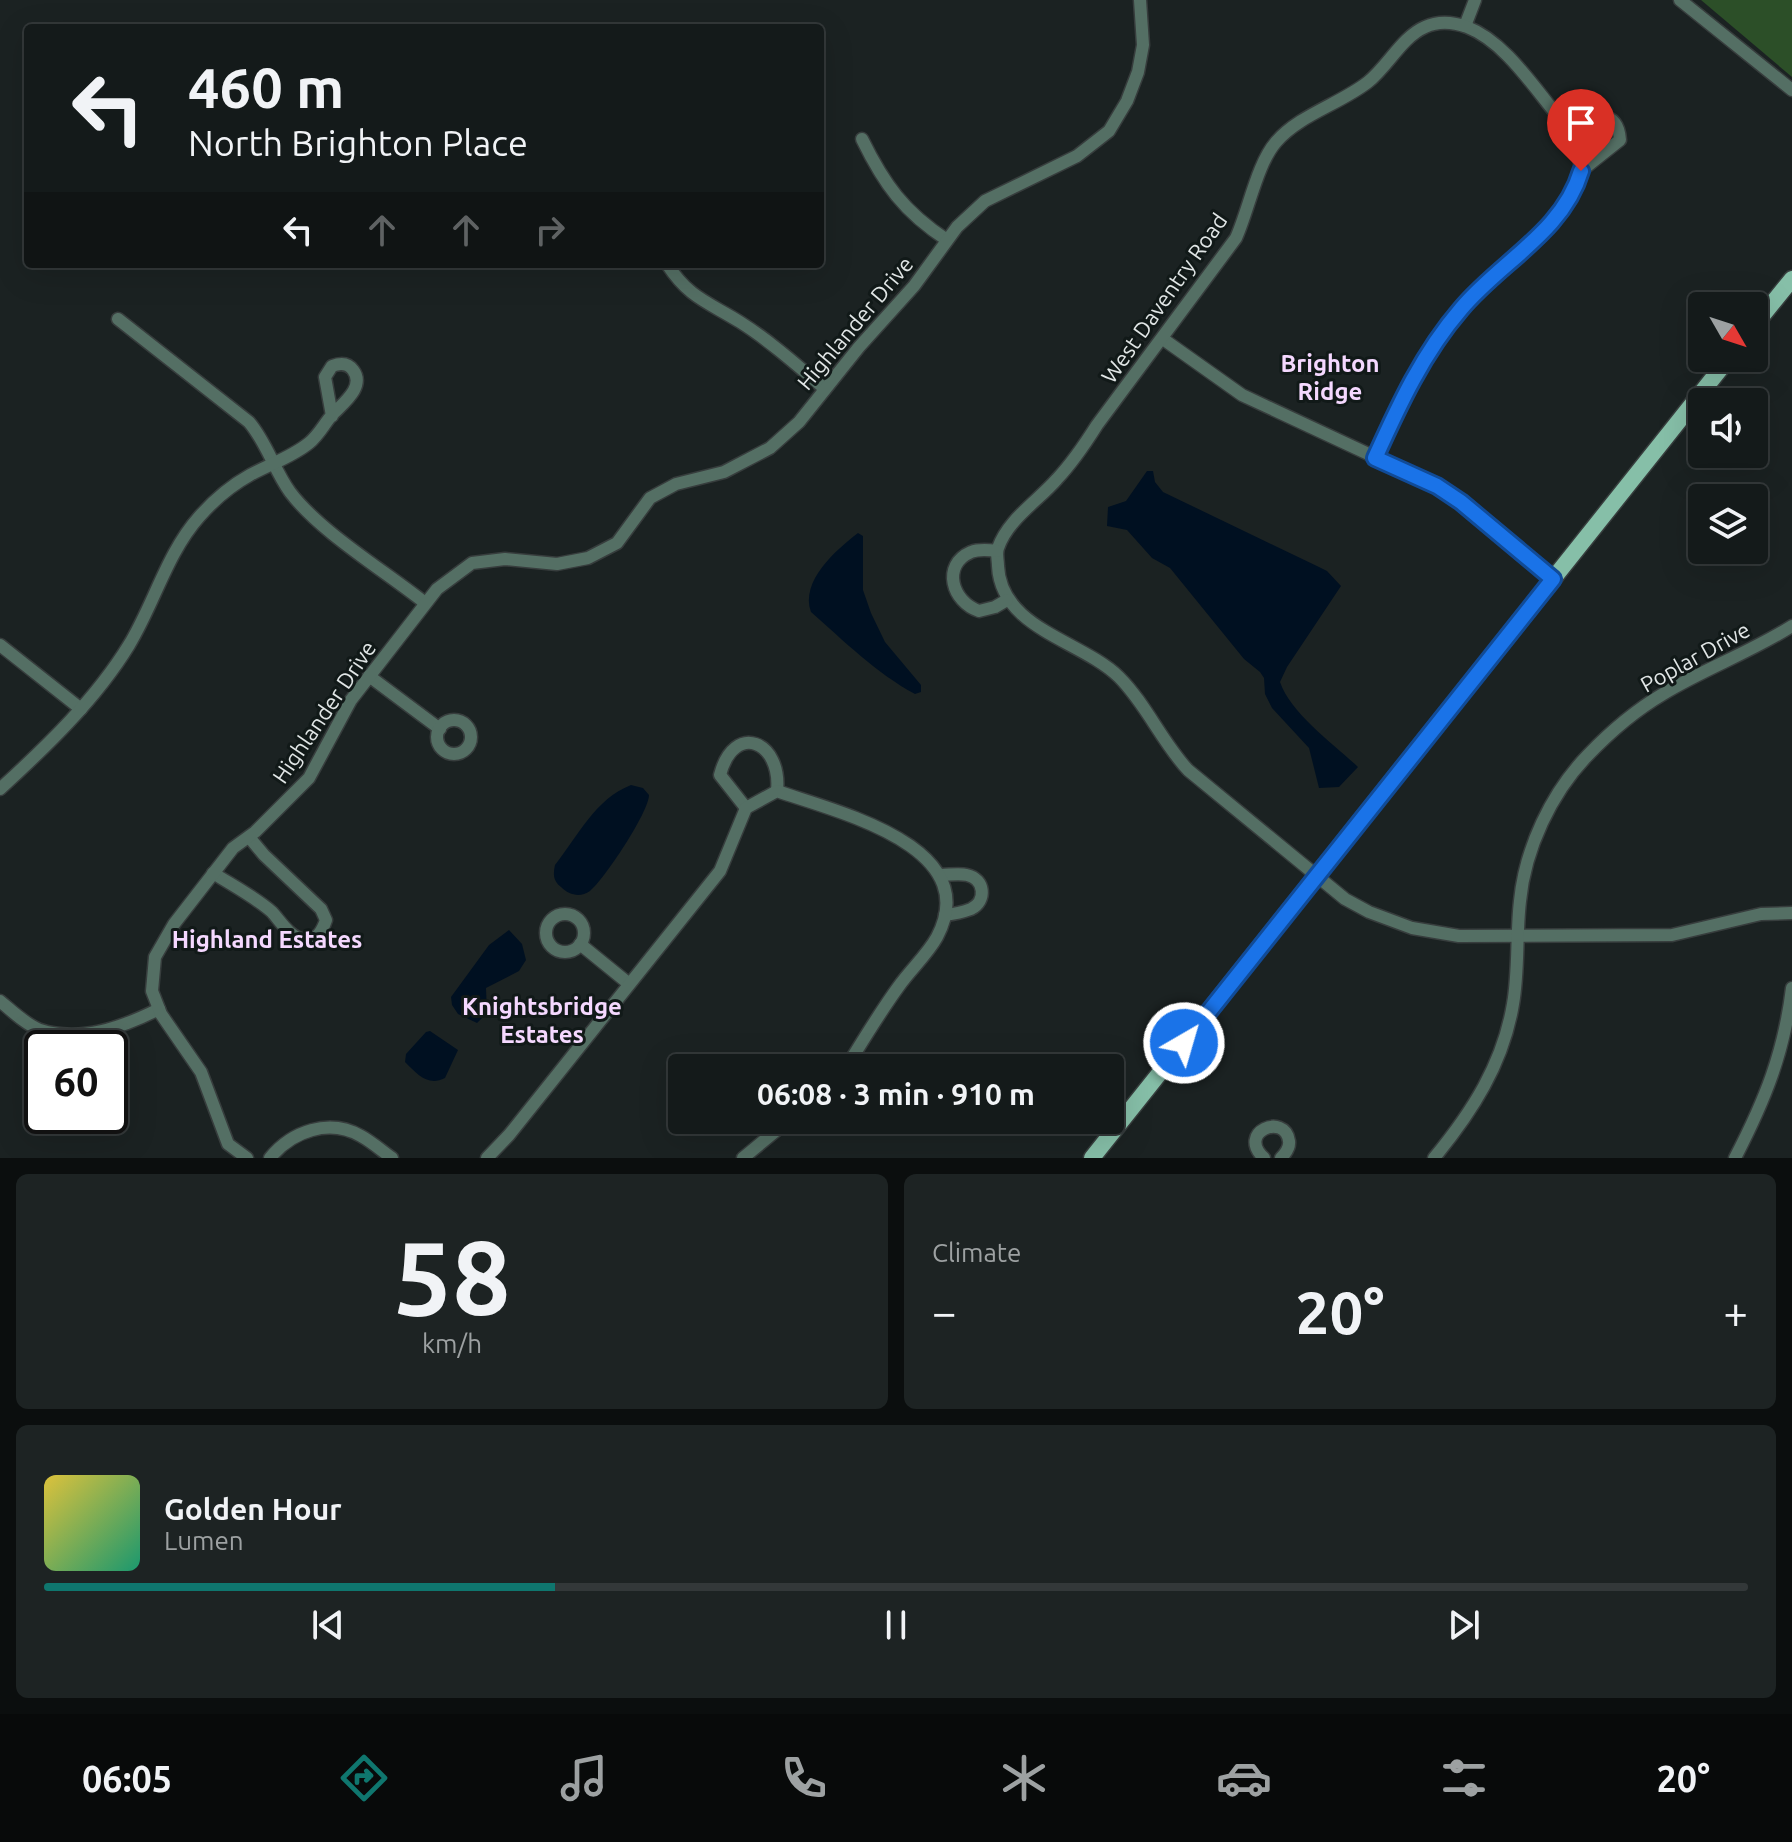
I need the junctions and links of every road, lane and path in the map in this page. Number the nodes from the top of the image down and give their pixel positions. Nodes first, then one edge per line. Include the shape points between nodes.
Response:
1 (1140, 0) edge
2 (1475, 0) edge
3 (1680, 0) edge
4 (1465, 26) junction
5 (1792, 90) edge
6 (1570, 130) junction
7 (862, 139) dead end
8 (1580, 164) junction
9 (947, 240) junction
10 (670, 268) edge
11 (1792, 279) edge
12 (1768, 309) edge
13 (118, 319) dead end
14 (1163, 339) junction
15 (1718, 372) edge
16 (825, 389) junction
17 (332, 416) dead end
18 (1375, 458) junction
19 (275, 463) junction
20 (997, 551) junction
21 (1553, 579) junction
22 (1007, 600) junction
23 (425, 603) junction
24 (1792, 626) edge
25 (0, 645) edge
26 (369, 676) junction
27 (81, 709) junction
28 (440, 729) dead end
29 (0, 789) edge
30 (777, 791) junction
31 (746, 808) junction
32 (249, 837) junction
33 (213, 873) junction
34 (941, 875) junction
35 (1317, 876) junction
36 (1792, 913) edge
37 (945, 915) junction
38 (1518, 935) junction
39 (580, 944) dead end
40 (628, 983) junction
41 (1792, 988) edge
42 (0, 1001) edge
43 (159, 1009) junction
44 (855, 1054) edge
45 (772, 1134) edge
46 (1285, 1157) edge
47 (247, 1158) edge
48 (270, 1158) edge
49 (392, 1158) edge
50 (487, 1158) edge
51 (743, 1158) edge
52 (1092, 1158) edge
53 (1264, 1158) edge
54 (1434, 1158) edge
55 (1735, 1158) edge

1 - 9 street, Highlander Drive via 1143,45 1138,72 1109,131 1077,156 985,201
2 - 4 street
3 - 5 street
4 - 6 street via 1500,49
4 - 14 street, West Daventry Road via 1439,22 1422,28 1370,80 1277,140 1263,161 1236,238
6 - 8 street
6 - 8 street via 1599,114 1619,128 1620,140
7 - 9 street via 893,195
8 - 18 street via 1576,189 1546,230 1462,307 1432,347
9 - 16 street, Highlander Drive
10 - 16 street via 704,303 740,322
11 - 12 main road
13 - 19 street via 249,422
14 - 18 street via 1242,395
14 - 20 street, West Daventry Road via 1078,455 1008,529
15 - 21 main road
16 - 23 street, Highlander Drive via 770,448 724,472 676,484 650,498 617,543 588,558 557,564 505,559 472,563
17 - 19 street via 307,445
18 - 21 street via 1461,502
19 - 23 street via 306,510
19 - 27 street via 249,475 199,517 129,646
20 - 22 street
20 - 22 street via 970,552 953,574 954,590 961,602 979,611
21 - 35 main road
22 - 35 street via 1110,670 1188,770
23 - 26 street, Highlander Drive
24 - 38 street, Poplar Drive via 1664,693 1586,757 1550,809 1526,862
25 - 27 street
26 - 28 street
26 - 32 street, Highlander Drive via 309,778
27 - 29 street
30 - 31 street
30 - 31 street via 775,760 763,748 740,744 727,753 720,775
30 - 34 street via 858,819 912,846
31 - 40 street via 720,871
32 - 33 street, Highlander Drive
32 - 33 street via 321,909 326,920 322,932 303,940 269,909
33 - 43 street, Highlander Drive via 155,957 152,991
34 - 37 street
34 - 37 street via 969,875 982,888 973,908
35 - 38 street via 1345,899 1412,928 1459,936
35 - 52 main road
36 - 38 street via 1717,922 1672,935
37 - 44 street via 936,939
38 - 54 street, Poplar Drive via 1513,1005 1494,1068 1475,1105
39 - 40 street
40 - 50 street
41 - 55 street via 1786,1033 1771,1080
42 - 43 street via 38,1029 66,1035 132,1023
43 - 47 street, Highlander Drive via 201,1072 228,1144
45 - 51 street
46 - 53 street via 1286,1134 1271,1126 1255,1140
48 - 49 street via 305,1130 325,1128 353,1132

